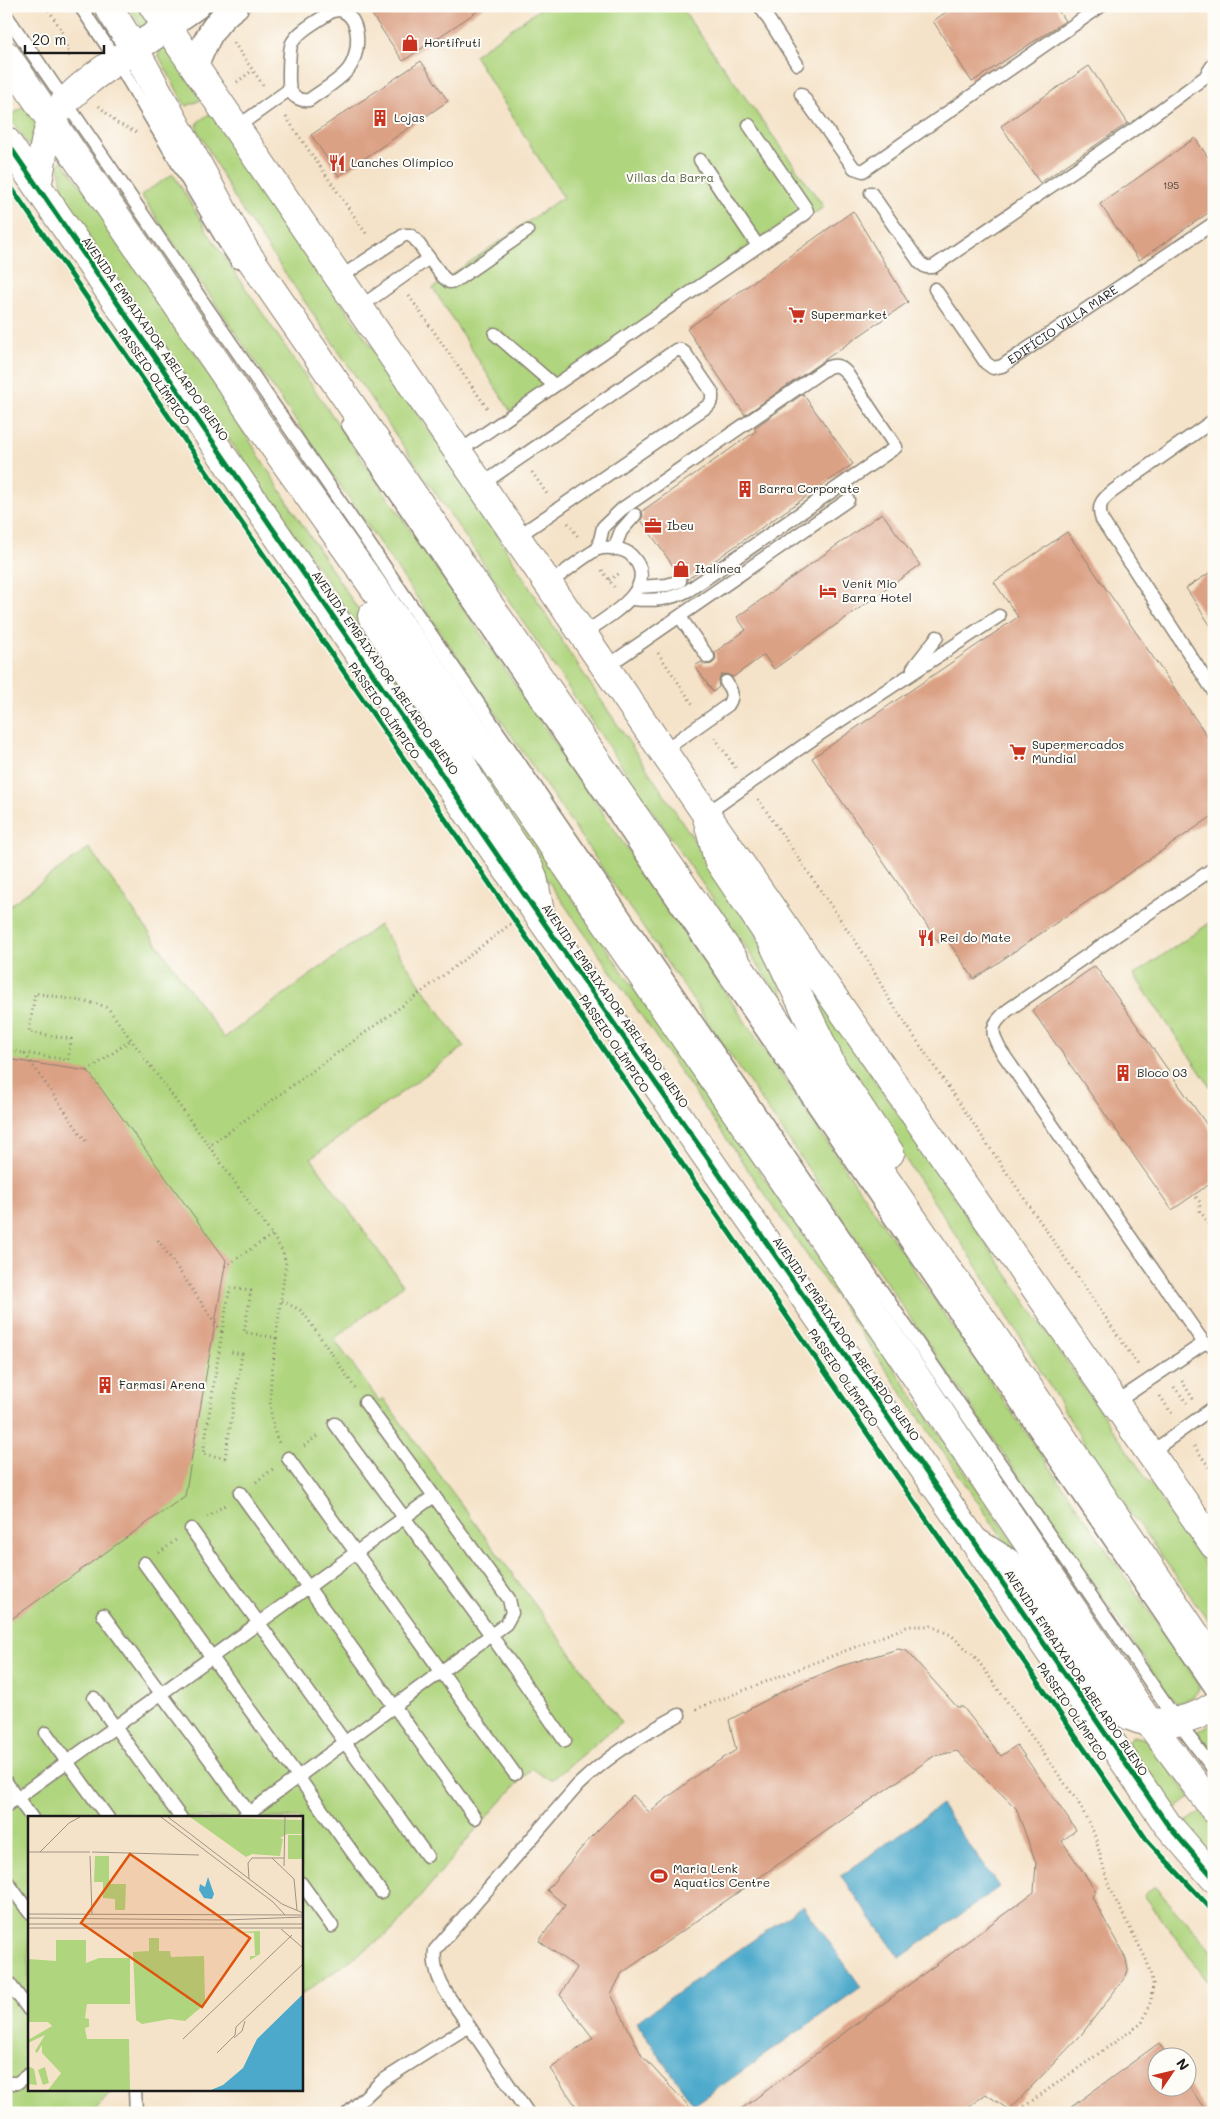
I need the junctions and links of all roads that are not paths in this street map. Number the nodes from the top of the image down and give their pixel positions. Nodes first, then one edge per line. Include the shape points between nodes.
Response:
1 (80, 6) edge
2 (108, 6) edge
3 (197, 6) edge
4 (236, 6) edge
5 (760, 6) edge
6 (1101, 6) edge
7 (6, 15) edge
8 (160, 17) edge
9 (6, 55) edge
10 (126, 56) junction
11 (1214, 63) edge
12 (797, 64) dead end
13 (195, 66) junction
14 (290, 89) junction
15 (801, 94) dead end
16 (59, 111) junction
17 (749, 125) dead end
18 (237, 126) junction
19 (6, 141) edge
20 (700, 160) dead end
21 (37, 185) junction
22 (872, 193) dead end
23 (1214, 223) edge
24 (527, 231) dead end
25 (758, 246) junction
26 (429, 258) junction
27 (244, 272) dead end
28 (339, 278) junction
29 (935, 289) dead end
30 (360, 307) junction
31 (495, 334) dead end
32 (554, 385) junction
33 (340, 413) dead end
34 (1214, 420) edge
35 (275, 448) junction
36 (458, 452) junction
37 (481, 485) junction
38 (848, 500) dead end
39 (635, 515) dead end
40 (517, 537) junction
41 (598, 549) junction
42 (614, 549) junction
43 (680, 581) dead end
44 (548, 584) junction
45 (639, 587) junction
46 (632, 599) junction
47 (1000, 616) dead end
48 (680, 617) junction
49 (583, 634) junction
50 (937, 637) dead end
51 (708, 657) dead end
52 (606, 667) junction
53 (903, 679) junction
54 (726, 682) dead end
55 (1214, 692) edge
56 (663, 751) junction
57 (706, 814) junction
58 (1214, 868) edge
59 (528, 918) junction
60 (996, 1340) junction
61 (1209, 1344) edge
62 (365, 1402) road end
63 (1114, 1403) junction
64 (1214, 1406) edge
65 (335, 1424) dead end
66 (1150, 1453) junction
67 (288, 1458) road end
68 (240, 1493) dead end
69 (434, 1496) junction
70 (404, 1517) junction
71 (191, 1529) dead end
72 (974, 1541) junction
73 (1214, 1545) edge
74 (355, 1553) junction
75 (144, 1563) dead end
76 (308, 1587) junction
77 (103, 1615) dead end
78 (259, 1623) junction
79 (491, 1635) junction
80 (212, 1657) junction
81 (1214, 1662) edge
82 (441, 1671) junction
83 (161, 1693) junction
84 (1214, 1693) edge
85 (94, 1698) dead end
86 (394, 1706) junction
87 (1214, 1706) edge
88 (679, 1715) road end
89 (1148, 1721) junction
90 (1177, 1721) junction
91 (115, 1727) junction
92 (46, 1733) dead end
93 (564, 1741) dead end
94 (345, 1742) junction
95 (68, 1762) junction
96 (1214, 1770) edge
97 (515, 1774) dead end
98 (298, 1777) junction
99 (6, 1782) edge
100 (18, 1798) junction
101 (6, 1806) edge
102 (1214, 1809) edge
103 (31, 1816) edge
104 (107, 1816) edge
105 (180, 1816) edge
106 (248, 1816) edge
107 (474, 1818) dead end
108 (427, 1856) dead end
109 (1214, 1878) edge
110 (6, 1880) edge
111 (302, 1884) edge
112 (381, 1892) dead end
113 (28, 1911) edge
114 (332, 1926) dead end
115 (6, 1979) edge
116 (28, 2009) edge
117 (469, 2026) junction
118 (28, 2075) edge
119 (6, 2083) edge
120 (134, 2092) edge
121 (136, 2113) edge
122 (349, 2113) edge
123 (528, 2113) edge

1 - 10 lane
2 - 10 main road
3 - 8 street
4 - 13 street via 218,20
5 - 12 lane
6 - 15 lane via 863,171 854,168
7 - 16 lane
8 - 10 main road
8 - 13 main road
9 - 16 main road
10 - 16 main road via 83,86
10 - 27 lane via 222,239
10 - 60 main road via 245,252
11 - 22 lane via 1205,77 1144,122 933,267 920,264
13 - 18 main road
14 - 14 lane via 296,98 309,100 346,73 355,55 356,30 347,12 332,11 291,44
14 - 18 lane
16 - 21 main road via 43,147
16 - 35 main road
16 - 90 lane
17 - 25 lane via 807,211
18 - 28 main road
19 - 21 main road, AVENIDA EMBAIXADOR ABELARDO BUENO
20 - 25 lane
21 - 59 main road, AVENIDA EMBAIXADOR ABELARDO BUENO
23 - 29 lane, EDIFÍCIO VILLA MARE via 1002,366 993,368 986,363
24 - 26 lane via 455,281 449,282 443,277
25 - 32 lane
26 - 28 lane via 415,239 404,235
26 - 30 lane
28 - 30 main road
30 - 36 main road
31 - 32 lane
32 - 36 lane
33 - 84 lane
34 - 55 lane via 1113,491 1102,500 1099,511
35 - 59 main road via 307,520 418,685 471,780 529,868 533,877
35 - 89 main road via 418,650 813,1225
36 - 37 main road
37 - 40 main road
37 - 40 lane via 676,350 685,353 712,392 709,405
38 - 48 lane
39 - 42 lane via 621,531
40 - 44 main road
41 - 42 lane
41 - 44 lane
41 - 46 lane via 603,527 622,509 828,368 834,365 846,372 896,447 689,590 666,599
42 - 45 lane via 625,550 637,562 641,578
43 - 45 lane
44 - 49 main road
45 - 46 lane
46 - 49 lane
47 - 53 lane
48 - 51 lane
48 - 52 lane
49 - 52 main road
50 - 53 lane
52 - 56 main road
53 - 57 lane
54 - 56 lane via 732,692 728,705
56 - 57 main road
57 - 60 main road via 718,860 771,939 833,1068 947,1240 968,1277
57 - 63 main road
58 - 61 lane via 1008,1010 993,1027 1001,1051
59 - 72 main road, AVENIDA EMBAIXADOR ABELARDO BUENO
60 - 81 main road
61 - 63 lane
62 - 69 lane
63 - 66 main road
64 - 66 lane
65 - 70 lane
66 - 73 main road
67 - 74 lane
68 - 76 lane
69 - 70 lane
69 - 79 lane via 509,1598 512,1613 506,1624
70 - 74 lane
70 - 79 lane
71 - 78 lane
72 - 89 main road via 1015,1570 1098,1692 1124,1713
72 - 109 main road, AVENIDA EMBAIXADOR ABELARDO BUENO via 1167,1824
74 - 76 lane
74 - 82 lane
75 - 80 lane
76 - 78 lane
76 - 86 lane
77 - 83 lane
78 - 80 lane
78 - 94 lane
79 - 82 lane
79 - 93 lane
80 - 83 lane
80 - 98 lane
82 - 86 lane
82 - 97 lane
83 - 91 lane
83 - 106 lane
85 - 91 lane
86 - 94 lane
86 - 107 lane
87 - 90 main road via 1195,1717
88 - 117 lane via 636,1739 578,1785 435,1950 433,1962 437,1976
89 - 90 main road
89 - 102 main road
90 - 96 lane
91 - 95 lane
91 - 105 lane
92 - 95 lane
94 - 98 lane
94 - 108 lane
95 - 100 lane
95 - 104 lane
98 - 106 lane
98 - 112 lane
99 - 100 lane
100 - 101 lane
100 - 103 lane
110 - 113 lane
111 - 114 lane
115 - 116 lane
117 - 122 lane via 382,2081
117 - 123 lane
118 - 119 lane via 17,2082
120 - 121 lane

